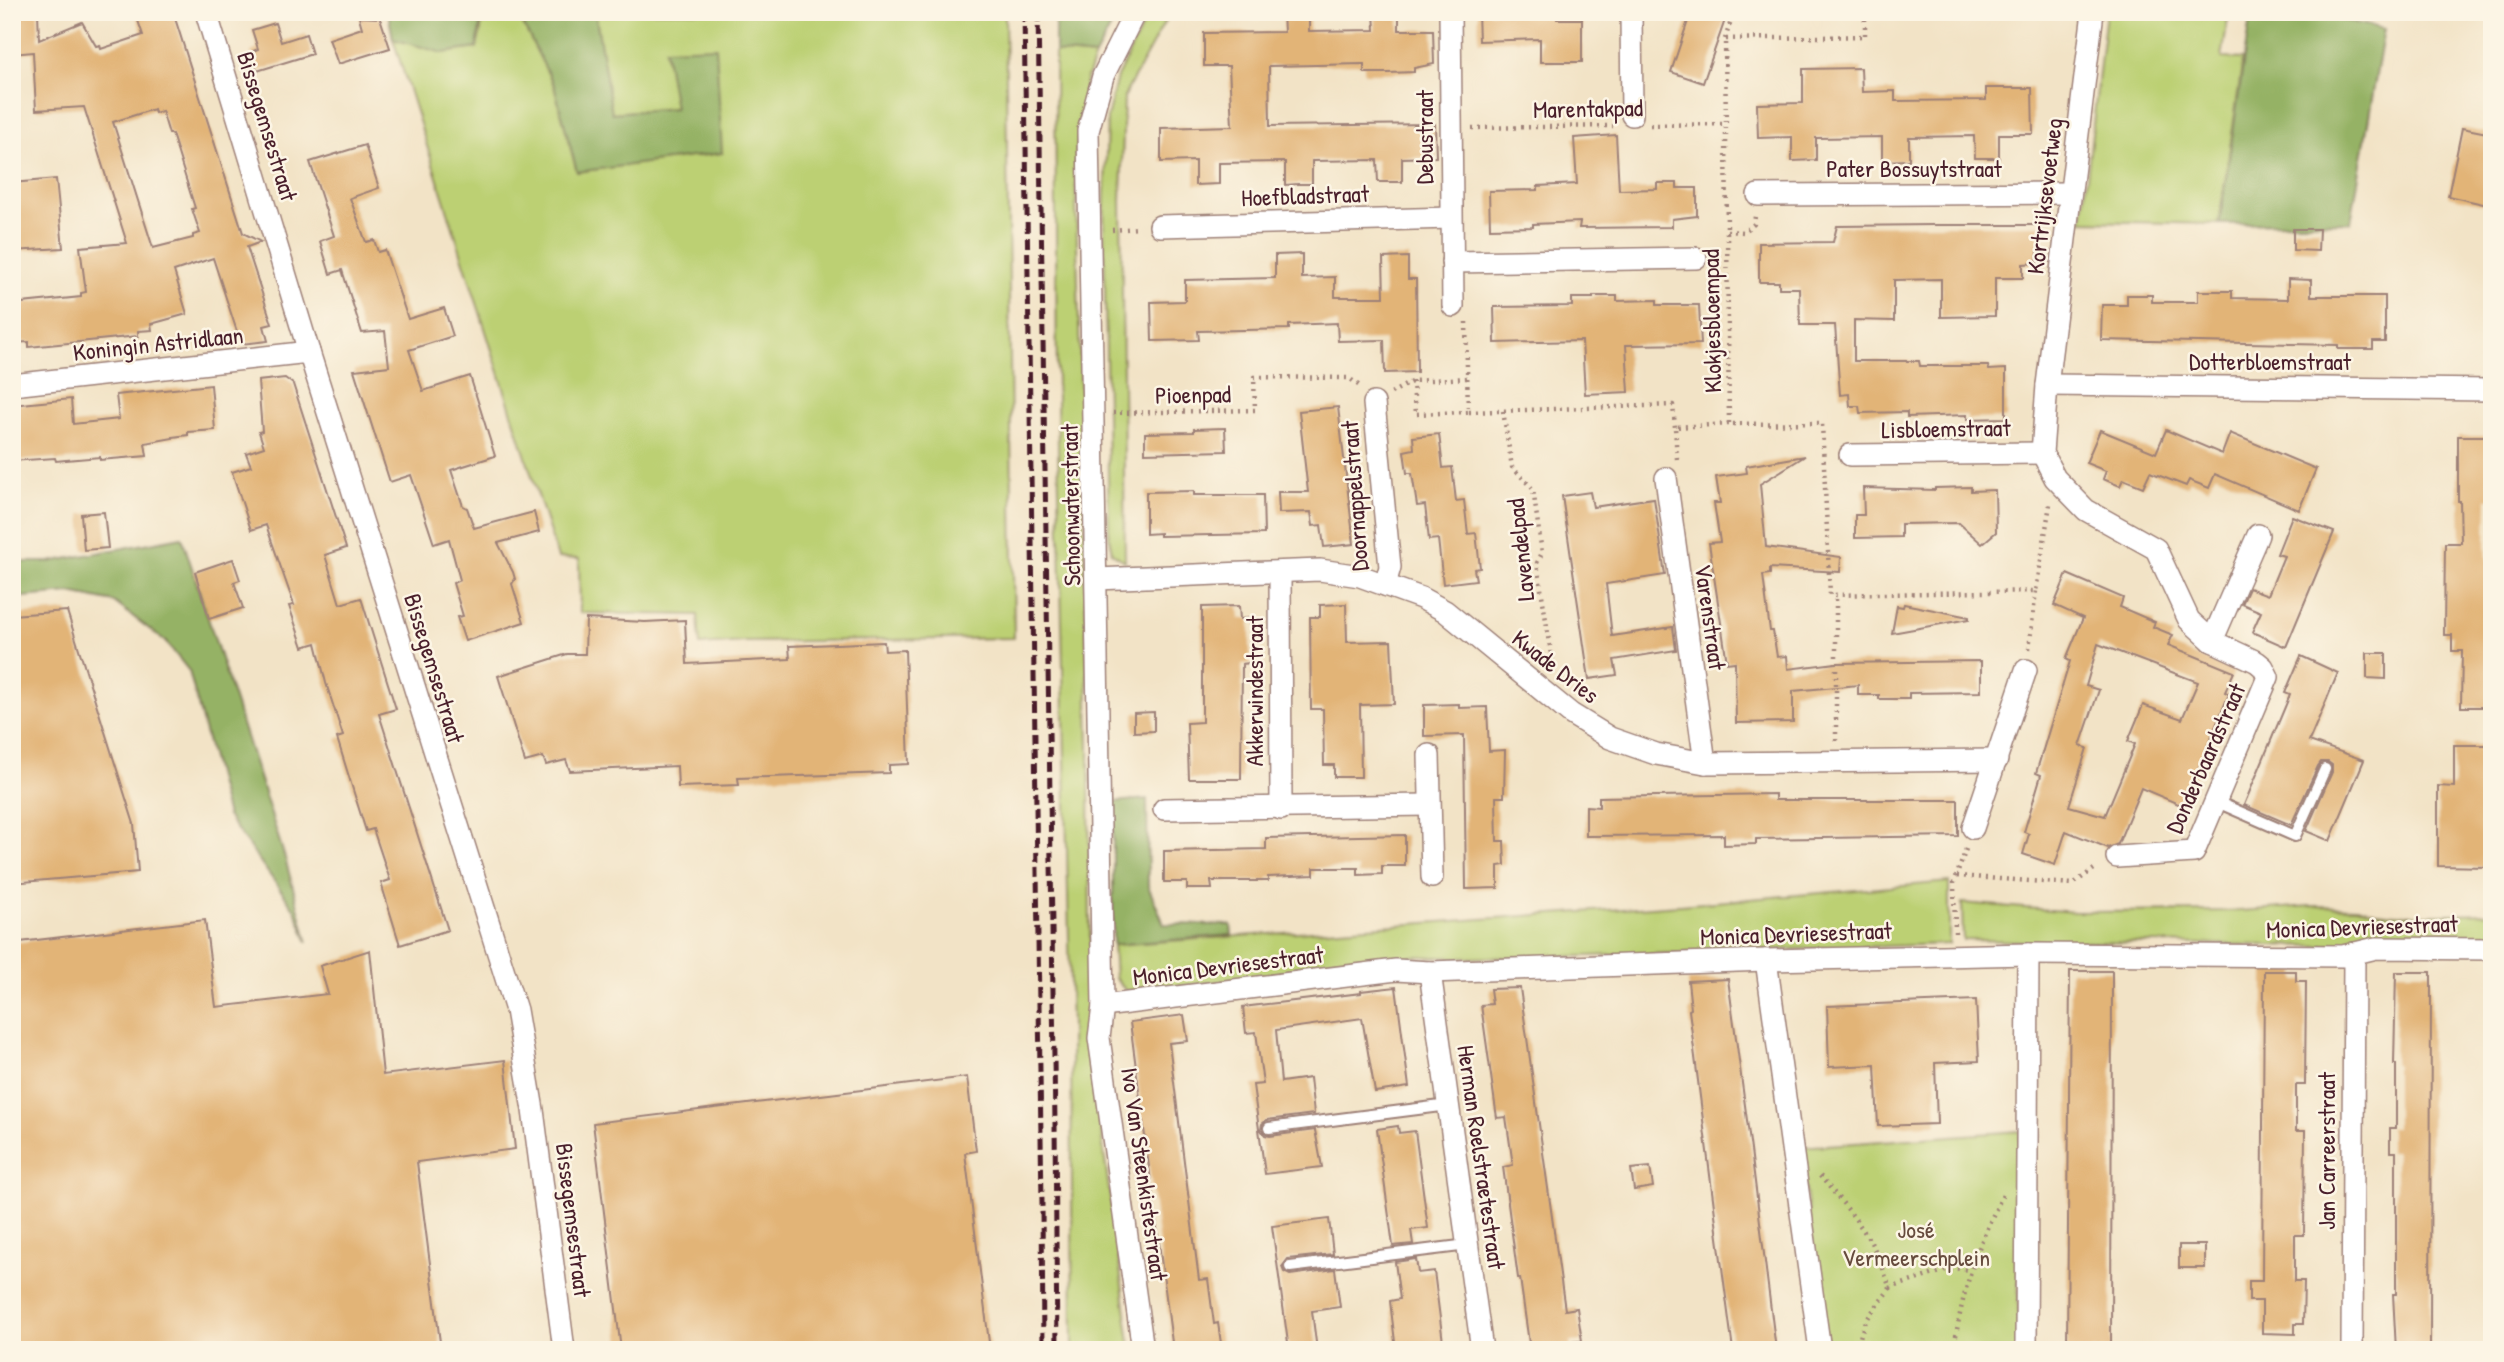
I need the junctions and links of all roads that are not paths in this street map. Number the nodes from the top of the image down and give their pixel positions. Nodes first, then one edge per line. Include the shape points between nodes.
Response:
1 (206, 12) edge
2 (1135, 12) edge
3 (1450, 12) edge
4 (1631, 12) edge
5 (2093, 12) edge
6 (1632, 122) road end
7 (2070, 193) junction
8 (1758, 195) dead end
9 (1451, 218) junction
10 (1160, 226) road end
11 (1696, 258) dead end
12 (1452, 262) junction
13 (1453, 306) road end
14 (309, 352) junction
15 (12, 385) edge
16 (2048, 385) junction
17 (2492, 390) edge
18 (1374, 403) road end
19 (2042, 453) junction
20 (1850, 455) dead end
21 (1666, 478) road end
22 (2258, 535) dead end
23 (1280, 572) junction
24 (1097, 579) junction
25 (1385, 585) junction
26 (2212, 641) junction
27 (2026, 670) road end
28 (1429, 755) dead end
29 (1997, 760) junction
30 (1705, 763) junction
31 (2325, 769) dead end
32 (2217, 802) junction
33 (1429, 805) junction
34 (1281, 808) junction
35 (1164, 809) dead end
36 (1973, 828) road end
37 (2117, 857) road end
38 (1432, 877) dead end
39 (2492, 949) edge
40 (2354, 953) junction
41 (2028, 954) junction
42 (1766, 960) junction
43 (1430, 972) junction
44 (1103, 1006) junction
45 (1449, 1105) junction
46 (1269, 1128) dead end
47 (1468, 1244) junction
48 (1290, 1267) dead end
49 (564, 1350) edge
50 (1143, 1350) edge
51 (1482, 1350) edge
52 (1820, 1350) edge
53 (2026, 1350) edge
54 (2351, 1350) edge

1 - 14 street, Bissegemsestraat
2 - 24 street, Schoonwaterstraat via 1103,76 1088,131
3 - 9 street, Debustraat
4 - 6 street
5 - 7 street, Kortrijksevoetweg
7 - 8 street, Pater Bossuytstraat
7 - 16 street, Kortrijksevoetweg
9 - 10 street, Hoefbladstraat
9 - 12 street, Debustraat
11 - 12 street
12 - 13 street, Debustraat
14 - 15 street, Koningin Astridlaan
14 - 49 street, Bissegemsestraat via 516,1010
16 - 17 street, Dotterbloemstraat
16 - 19 street
18 - 25 street, Doornappelstraat via 1390,567
19 - 20 street, Lisbloemstraat
19 - 26 street, Donderbaardstraat via 2055,478 2086,510 2156,549 2189,621
21 - 30 street, Varenstraat
22 - 26 street
23 - 24 street, Kwade Dries
23 - 25 street, Kwade Dries via 1320,570
23 - 34 street, Akkerwindestraat
24 - 44 street, Schoonwaterstraat
25 - 30 street, Kwade Dries via 1445,611 1534,686 1610,738 1656,754
26 - 32 street, Donderbaardstraat via 2257,662 2268,677
27 - 29 street
28 - 33 street
29 - 30 street, Kwade Dries
29 - 36 street
31 - 32 lane via 2295,836
32 - 37 street, Donderbaardstraat via 2194,852
33 - 34 street
33 - 38 street
34 - 35 street
39 - 40 street, Monica Devriesestraat via 2376,948
40 - 41 street, Monica Devriesestraat
40 - 54 street, Jan Carreerstraat
41 - 42 street, Monica Devriesestraat
41 - 53 street
42 - 43 street, Monica Devriesestraat
42 - 52 street
43 - 44 street, Monica Devriesestraat via 1396,970
43 - 45 street, Herman Roelstraetestraat
44 - 50 street, Ivo Van Steenkistestraat via 1099,1038
45 - 46 lane
45 - 47 street, Herman Roelstraetestraat
47 - 48 lane
47 - 51 street, Herman Roelstraetestraat

